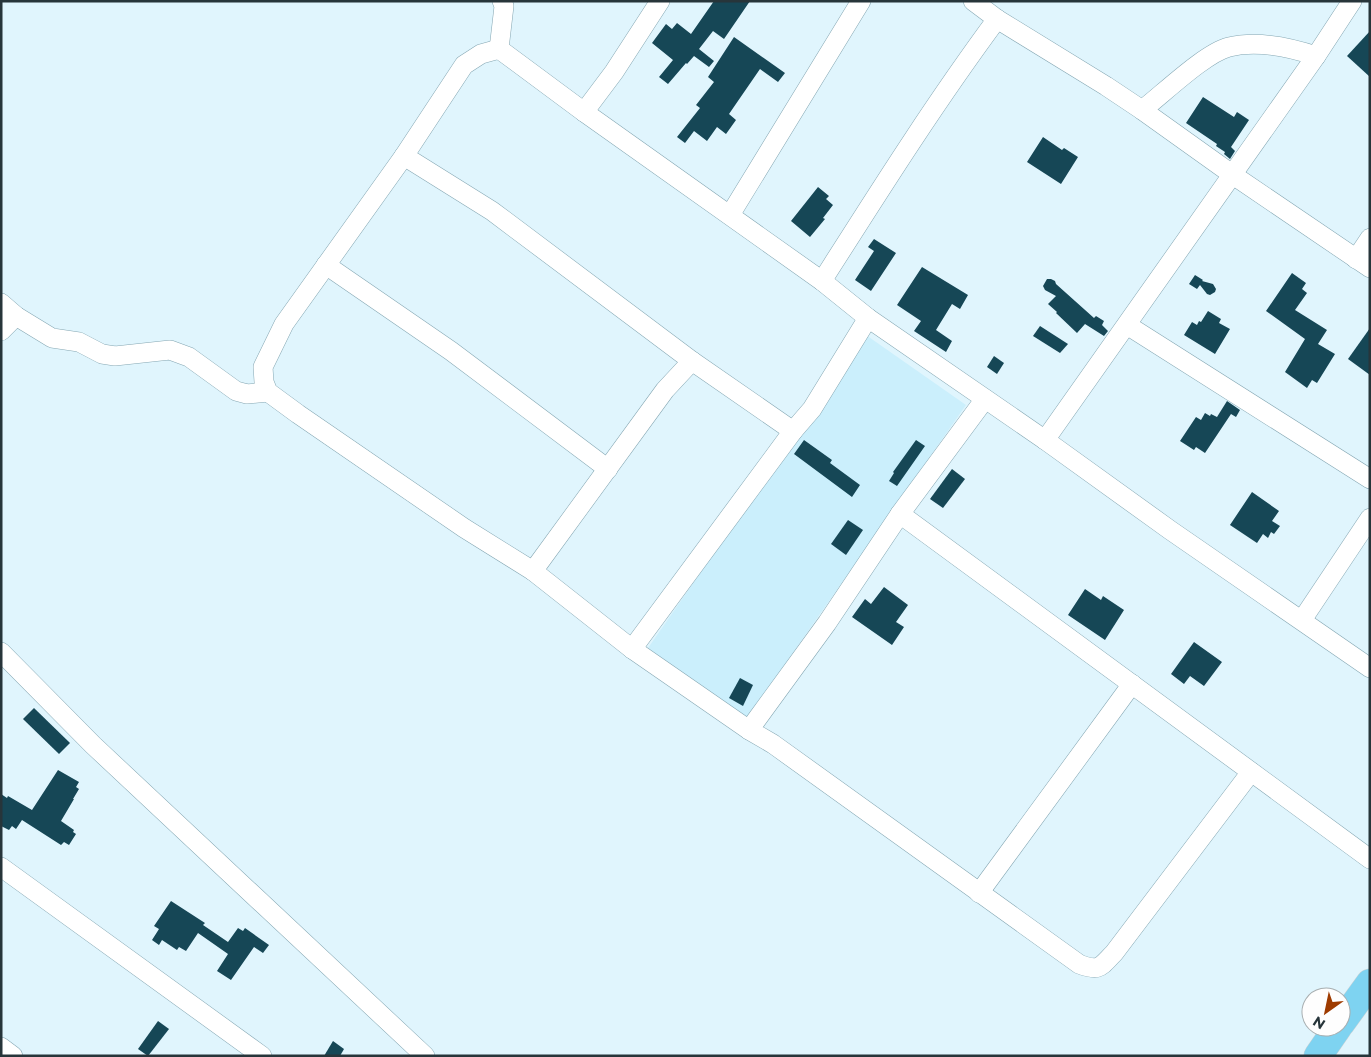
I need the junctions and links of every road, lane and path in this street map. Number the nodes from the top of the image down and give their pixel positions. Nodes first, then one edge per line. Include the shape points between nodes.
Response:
1 (502, 1) edge
2 (660, 1) edge
3 (861, 1) edge
4 (974, 1) edge
5 (1352, 1) edge
6 (997, 19) junction
7 (499, 49) junction
8 (1316, 56) junction
9 (1142, 110) junction
10 (584, 112) junction
11 (404, 156) junction
12 (1232, 175) junction
13 (730, 215) junction
14 (1370, 238) edge
15 (1363, 263) edge
16 (326, 265) junction
17 (822, 281) junction
18 (1, 302) edge
19 (16, 316) junction
20 (868, 318) junction
21 (1127, 325) junction
22 (1, 331) edge
23 (692, 361) junction
24 (268, 392) junction
25 (985, 399) junction
26 (793, 431) junction
27 (1044, 440) junction
28 (608, 469) junction
29 (1370, 479) edge
30 (900, 514) junction
31 (1370, 518) edge
32 (534, 571) junction
33 (1302, 620) junction
34 (632, 649) junction
35 (1, 652) edge
36 (1370, 668) edge
37 (1132, 684) junction
38 (748, 730) junction
39 (1251, 772) junction
40 (1370, 859) edge
41 (1, 867) edge
42 (980, 893) junction
43 (1370, 983) edge
44 (1351, 1009) edge
45 (1331, 1037) edge
46 (1, 1047) edge
47 (13, 1056) edge
48 (262, 1056) edge
49 (425, 1056) edge
50 (1318, 1056) edge

1 - 7 street
2 - 10 street
3 - 13 street
4 - 6 street
5 - 8 street
6 - 9 street
6 - 17 street via 899,160
7 - 10 street
7 - 11 street via 481,54 464,66
8 - 9 street via 1294,48 1258,44 1228,47 1208,57
8 - 12 street
9 - 12 street
10 - 13 street
11 - 16 street
11 - 23 street via 492,212
12 - 15 street
12 - 21 street
13 - 17 street
14 - 15 street
16 - 24 street via 284,324 263,367
16 - 28 street via 451,351
17 - 20 street
18 - 19 street
19 - 22 street
19 - 24 street via 52,338 79,342 102,354 115,356 170,350 189,357 236,390 247,394
20 - 25 street
20 - 26 street via 812,409
21 - 27 street
21 - 29 street
23 - 26 street
23 - 28 street via 665,390
24 - 32 street via 464,528
25 - 27 street
25 - 30 street
26 - 34 street
27 - 33 street
28 - 32 street
30 - 37 street
30 - 38 street via 828,623
31 - 33 street
32 - 34 street
33 - 36 street
34 - 38 street
35 - 49 street via 93,745
37 - 39 street
37 - 42 street
38 - 42 street via 773,744
39 - 40 street
39 - 42 street via 1100,967 1092,969 1080,964
41 - 48 street
43 - 44 highway
45 - 50 highway
46 - 47 street

